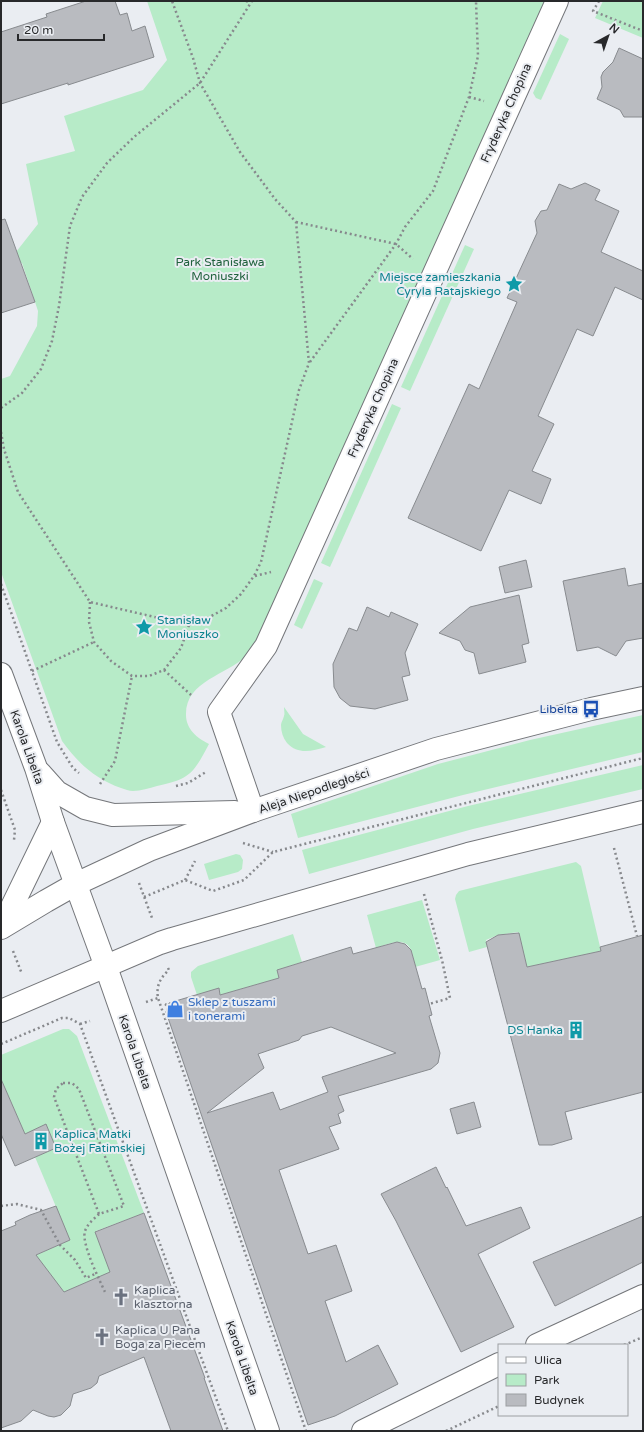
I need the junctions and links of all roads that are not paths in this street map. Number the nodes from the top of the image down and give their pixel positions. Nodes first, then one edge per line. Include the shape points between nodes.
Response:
1 (557, 1) edge
2 (1, 674) edge
3 (643, 698) edge
4 (36, 768) junction
5 (253, 811) junction
6 (643, 812) edge
7 (53, 822) junction
8 (76, 884) junction
9 (2, 928) edge
10 (106, 967) junction
11 (1, 1011) edge
12 (643, 1296) edge
13 (539, 1344) edge
14 (498, 1364) edge
15 (268, 1431) edge
16 (363, 1431) edge

1 - 5 street, Fryderyka Chopina via 266,646 219,712
2 - 4 street, Karola Libelta
3 - 5 street, Aleja Niepodległości via 436,749
4 - 5 street via 57,792 85,808 113,815
4 - 7 street, Karola Libelta
5 - 8 street, Aleja Niepodległości via 149,850
6 - 10 street via 468,854 353,887 160,943
7 - 8 street, Karola Libelta
7 - 9 street
8 - 9 street, Aleja Niepodległości
8 - 10 street, Karola Libelta
10 - 11 street
10 - 15 street, Karola Libelta
12 - 13 street
14 - 16 street

